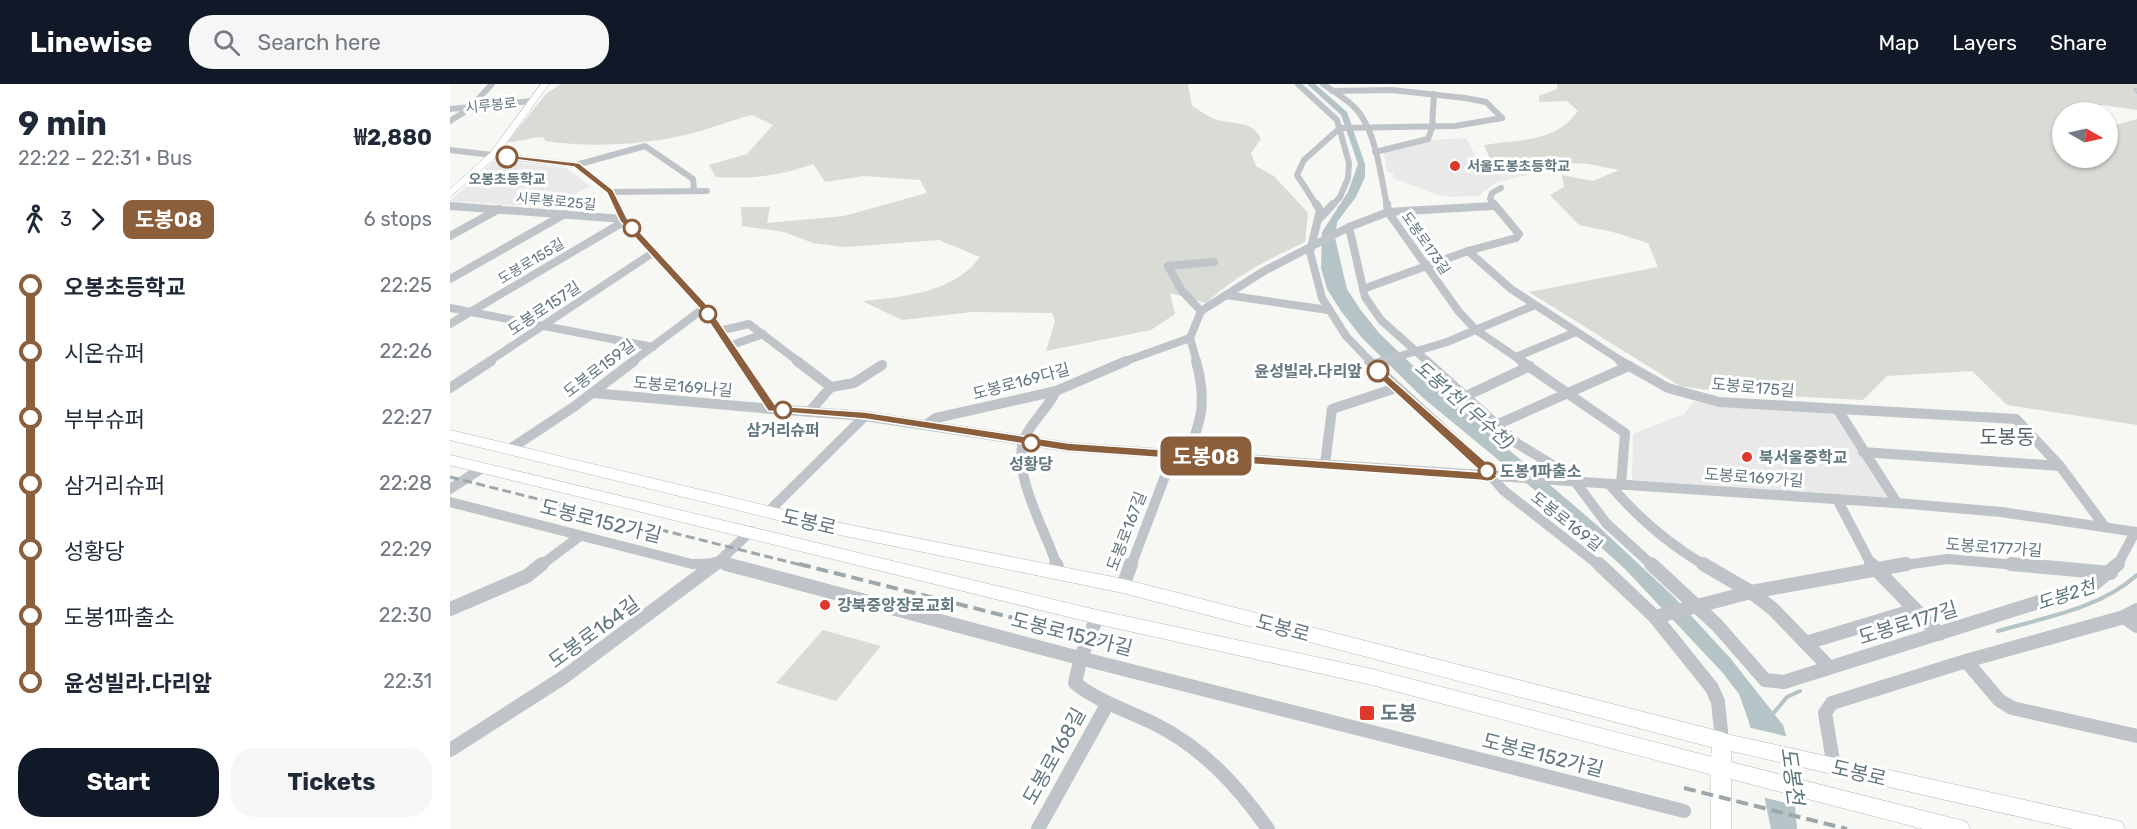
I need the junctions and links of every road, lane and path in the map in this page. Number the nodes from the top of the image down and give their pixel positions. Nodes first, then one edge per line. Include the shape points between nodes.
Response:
1 (492, 84) edge
2 (545, 84) edge
3 (1323, 84) edge
4 (1301, 85) edge
5 (1332, 92) junction
6 (1434, 94) junction
7 (532, 101) junction
8 (470, 108) junction
9 (450, 109) edge
10 (450, 121) edge
11 (1398, 125) junction
12 (1365, 126) junction
13 (1433, 126) junction
14 (1341, 128) junction
15 (1411, 143) junction
16 (450, 150) edge
17 (1375, 152) junction
18 (494, 155) junction
19 (576, 165) junction
20 (1501, 188) dead end
21 (694, 191) junction
22 (707, 191) dead end
23 (611, 192) junction
24 (450, 194) edge
25 (450, 206) edge
26 (1493, 206) junction
27 (500, 209) junction
28 (1388, 212) junction
29 (566, 213) junction
30 (1320, 218) junction
31 (624, 220) junction
32 (1346, 228) junction
33 (450, 236) edge
34 (1312, 245) junction
35 (654, 252) junction
36 (1468, 252) junction
37 (1214, 261) dead end
38 (1426, 266) junction
39 (450, 279) edge
40 (1363, 289) junction
41 (1226, 295) junction
42 (1534, 305) junction
43 (450, 308) edge
44 (704, 308) junction
45 (1328, 310) junction
46 (1201, 311) junction
47 (473, 312) junction
48 (450, 324) edge
49 (543, 327) junction
50 (1476, 330) junction
51 (719, 331) junction
52 (1576, 332) junction
53 (763, 334) junction
54 (1190, 338) junction
55 (729, 346) junction
56 (653, 347) junction
57 (1413, 354) junction
58 (1516, 357) junction
59 (882, 365) dead end
60 (1375, 365) junction
61 (1530, 366) junction
62 (1629, 366) junction
63 (831, 387) junction
64 (1396, 387) junction
65 (450, 388) edge
66 (1056, 391) junction
67 (592, 393) junction
68 (1567, 393) junction
69 (1464, 397) junction
70 (772, 409) junction
71 (1838, 410) junction
72 (809, 412) junction
73 (865, 416) junction
74 (927, 424) junction
75 (1496, 425) junction
76 (450, 435) edge
77 (1022, 442) junction
78 (510, 449) junction
79 (1863, 452) junction
80 (1173, 455) junction
81 (1188, 455) junction
82 (450, 460) edge
83 (1325, 464) junction
84 (2060, 466) junction
85 (482, 468) junction
86 (1491, 477) junction
87 (1572, 483) junction
88 (1615, 485) junction
89 (450, 489) edge
90 (1837, 499) junction
91 (450, 502) edge
92 (1897, 503) junction
93 (768, 512) junction
94 (2105, 527) junction
95 (751, 531) junction
96 (2136, 532) edge
97 (580, 536) junction
98 (721, 563) junction
99 (1874, 570) junction
100 (1058, 571) junction
101 (2111, 573) junction
102 (1123, 586) junction
103 (1751, 592) junction
104 (1694, 606) junction
105 (450, 609) edge
106 (1915, 610) junction
107 (2137, 610) edge
108 (1658, 616) junction
109 (1097, 617) junction
110 (2124, 617) junction
111 (2137, 626) edge
112 (1939, 634) junction
113 (1806, 643) junction
114 (1081, 657) junction
115 (1966, 661) junction
116 (1829, 667) junction
117 (1108, 703) junction
118 (2137, 736) edge
119 (1731, 743) junction
120 (450, 750) edge
121 (1829, 766) junction
122 (1720, 768) junction
123 (1684, 811) dead end
124 (1038, 829) edge
125 (1268, 829) edge
126 (1721, 829) edge
127 (1960, 829) edge
128 (2115, 829) edge

1 - 8 street
2 - 7 street, 시루봉로
3 - 5 street, 도봉로173길
4 - 14 street
5 - 6 street via 1378,89
5 - 12 street, 도봉로173길 via 1354,107
6 - 13 street
6 - 13 street via 1486,102 1502,118
7 - 8 street, 시루봉로
7 - 18 street, 시루봉로
8 - 9 street, 시루봉로
8 - 10 street
11 - 12 street
11 - 13 street
11 - 15 street
12 - 14 street
12 - 17 street, 도봉로173길
13 - 15 street via 1428,139
14 - 30 street via 1349,172 1340,196
14 - 30 street via 1304,160 1297,175 1316,202
15 - 17 street
16 - 18 street
17 - 28 street, 도봉로173길
18 - 19 street
18 - 24 street, 시루봉로
19 - 21 street via 645,146 693,179
19 - 23 street, 도봉로169나길
20 - 26 street via 1491,195
21 - 22 street
21 - 23 street
23 - 31 street, 도봉로169나길
25 - 27 street, 시루봉로25길
26 - 28 street
26 - 36 street via 1519,234
27 - 29 street, 시루봉로25길
27 - 33 street
28 - 32 street
28 - 38 street, 도봉로173길
29 - 31 street, 시루봉로25길
29 - 39 street
30 - 34 street
31 - 35 street, 도봉로169나길
31 - 47 street, 도봉로155길
32 - 34 street
32 - 40 street
34 - 41 street
34 - 45 street, 도봉로169길 via 1317,284
35 - 44 street, 도봉로169나길
35 - 49 street, 도봉로157길
36 - 38 street
36 - 42 street, 도봉로175길 via 1493,278
37 - 46 street via 1168,266 1182,291
38 - 40 street
38 - 50 street, 도봉로173길
40 - 57 street via 1374,313
41 - 45 street
41 - 46 street
42 - 50 street
42 - 52 street, 도봉로175길
43 - 47 street
44 - 51 street, 도봉로169나길
44 - 56 street, 도봉로159길
45 - 60 street, 도봉로169길 via 1346,336
46 - 54 street
47 - 48 street, 도봉로155길
47 - 49 street
49 - 56 street
49 - 65 street, 도봉로157길
50 - 57 street
50 - 58 street, 도봉로173길
51 - 53 street via 745,323
51 - 55 street, 도봉로169나길
52 - 58 street
52 - 62 street, 도봉로175길
53 - 55 street
53 - 63 street
54 - 66 street, 도봉로169다길
54 - 81 street via 1204,396 1203,416
55 - 70 street, 도봉로169나길
56 - 67 street, 도봉로159길
57 - 60 street
57 - 69 street
58 - 61 street, 도봉로173길
59 - 63 street via 854,383
60 - 64 street, 도봉로169길
61 - 68 street, 도봉로173길
61 - 69 street
62 - 68 street
62 - 71 street, 도봉로175길 via 1694,397
63 - 72 street
64 - 83 street via 1332,409
64 - 86 street, 도봉로169길
66 - 74 street, 도봉로169다길 via 936,418
66 - 77 street via 1052,404
67 - 70 street, 도봉로169나길
67 - 78 street, 도봉로159길
68 - 75 street
68 - 88 street, 도봉로173길 via 1625,433
69 - 75 street
70 - 72 street, 도봉로169나길
71 - 79 street
71 - 84 street, 도봉로175길 via 2016,419
72 - 73 street, 도봉로169나길
73 - 74 street, 도봉로169나길
73 - 93 street
74 - 77 street, 도봉로169나길
75 - 87 street via 1534,456 1566,473
76 - 78 main road, 도봉로
77 - 80 street, 도봉로169나길
77 - 100 street via 1024,475
78 - 93 main road, 도봉로
79 - 84 street
79 - 92 street
80 - 81 street, 도봉로169나길
80 - 102 street, 도봉로167길
81 - 83 street, 도봉로169나길
82 - 85 main road, 도봉로
83 - 86 street, 도봉로169나길
84 - 94 street, 도봉로175길
85 - 89 street
85 - 95 main road, 도봉로
86 - 87 street, 도봉로169나길
86 - 108 street, 도봉로169길
87 - 88 street, 도봉로169가길
87 - 104 street via 1606,523
88 - 90 street, 도봉로169가길
88 - 103 street via 1632,511 1674,547
90 - 92 street, 도봉로169가길
90 - 99 street
91 - 97 street, 도봉로152가길
92 - 94 street, 도봉로169가길
93 - 100 main road, 도봉로
94 - 96 street, 도봉로169가길
95 - 98 street, 도봉로164길
95 - 109 main road, 도봉로
96 - 101 street
97 - 98 street, 도봉로152가길 via 692,564
97 - 105 street via 527,576
98 - 114 street, 도봉로152가길
98 - 120 street, 도봉로164길 via 541,694
99 - 101 street, 도봉로177가길 via 1948,559
99 - 103 street, 도봉로177가길
99 - 106 street
100 - 102 main road, 도봉로
101 - 112 street, 도봉로177길 via 2093,585
102 - 119 main road, 도봉로
103 - 104 street, 도봉로177가길
103 - 113 street
104 - 108 street, 도봉로177가길
104 - 116 street, 도봉로177길 via 1765,680 1784,682
106 - 112 street
106 - 113 street
107 - 110 street
108 - 119 street, 도봉로169길 via 1712,688
109 - 114 street, 도봉로168길
109 - 122 main road, 도봉로 via 1361,674
110 - 111 street
110 - 115 street
112 - 116 street, 도봉로177길
113 - 116 street
114 - 117 street, 도봉로168길 via 1075,683
114 - 123 street, 도봉로152가길
115 - 118 street via 2012,708
115 - 121 street via 1828,705 1825,713
117 - 124 street, 도봉로168길
117 - 125 street, 도봉로168길 via 1176,735 1204,754 1246,797
119 - 121 street, 도봉로
119 - 122 street
121 - 128 street, 도봉로
122 - 126 street
122 - 127 street, 도봉로

